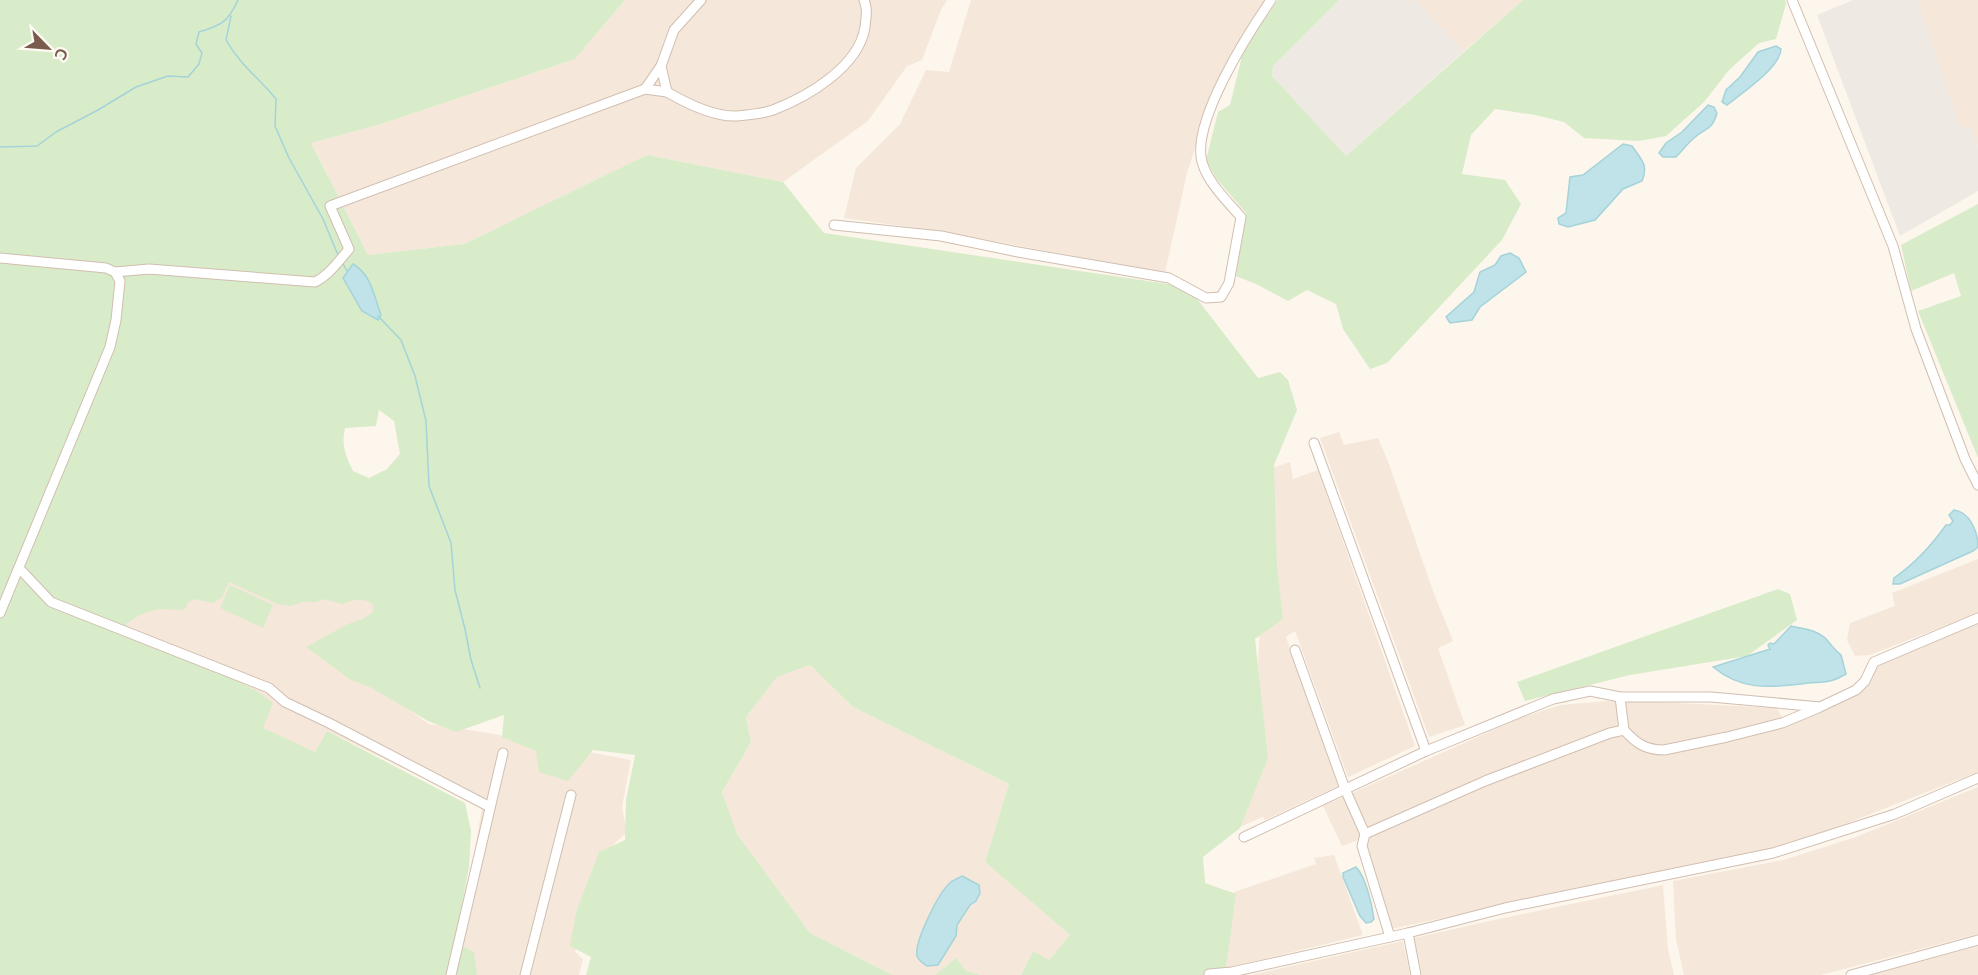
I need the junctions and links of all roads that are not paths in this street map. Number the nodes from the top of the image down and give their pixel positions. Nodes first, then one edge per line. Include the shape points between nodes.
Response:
1 (701, 0) edge
2 (1271, 0) edge
3 (1792, 0) edge
4 (866, 3) edge
5 (661, 66) junction
6 (645, 89) junction
7 (667, 92) junction
8 (834, 225) dead end
9 (0, 258) edge
10 (115, 272) junction
11 (1314, 443) dead end
12 (1978, 485) edge
13 (19, 568) junction
14 (0, 613) edge
15 (1978, 618) edge
16 (1295, 650) dead end
17 (1620, 697) junction
18 (1820, 707) junction
19 (1624, 730) junction
20 (1426, 751) junction
21 (503, 753) dead end
22 (1978, 778) edge
23 (1345, 789) junction
24 (571, 795) dead end
25 (490, 807) junction
26 (1365, 834) junction
27 (1244, 837) dead end
28 (1408, 933) junction
29 (1390, 937) junction
30 (1978, 940) edge
31 (1209, 974) edge
32 (451, 975) edge
33 (525, 975) edge
34 (1416, 975) edge
35 (1851, 975) edge

1 - 5 street via 674,30
2 - 8 street via 1225,78 1201,145 1202,161 1211,182 1241,217 1229,283 1221,297 1206,298 1169,278 941,236
3 - 12 street via 1893,246 1916,329
4 - 7 street via 863,36 842,69 814,90 770,111 734,116 694,108
5 - 6 street
5 - 7 street
6 - 7 street
6 - 10 street via 330,206 350,249 315,282 149,269
9 - 10 street
10 - 13 street via 120,281 110,347
11 - 20 street
13 - 14 street
13 - 25 street via 51,602 269,688 285,702
15 - 18 street via 1874,662 1856,690
16 - 23 street
17 - 18 street via 1711,697
17 - 19 street
17 - 20 street via 1590,691 1553,699
18 - 19 street via 1782,723 1664,750 1642,747
19 - 26 street via 1485,781
20 - 23 street
21 - 25 street
22 - 28 street via 1895,814 1773,853 1505,908
23 - 26 street
23 - 27 street
24 - 33 street
25 - 32 street
26 - 29 street via 1362,846
28 - 29 street
28 - 34 street
29 - 31 street
30 - 35 street

